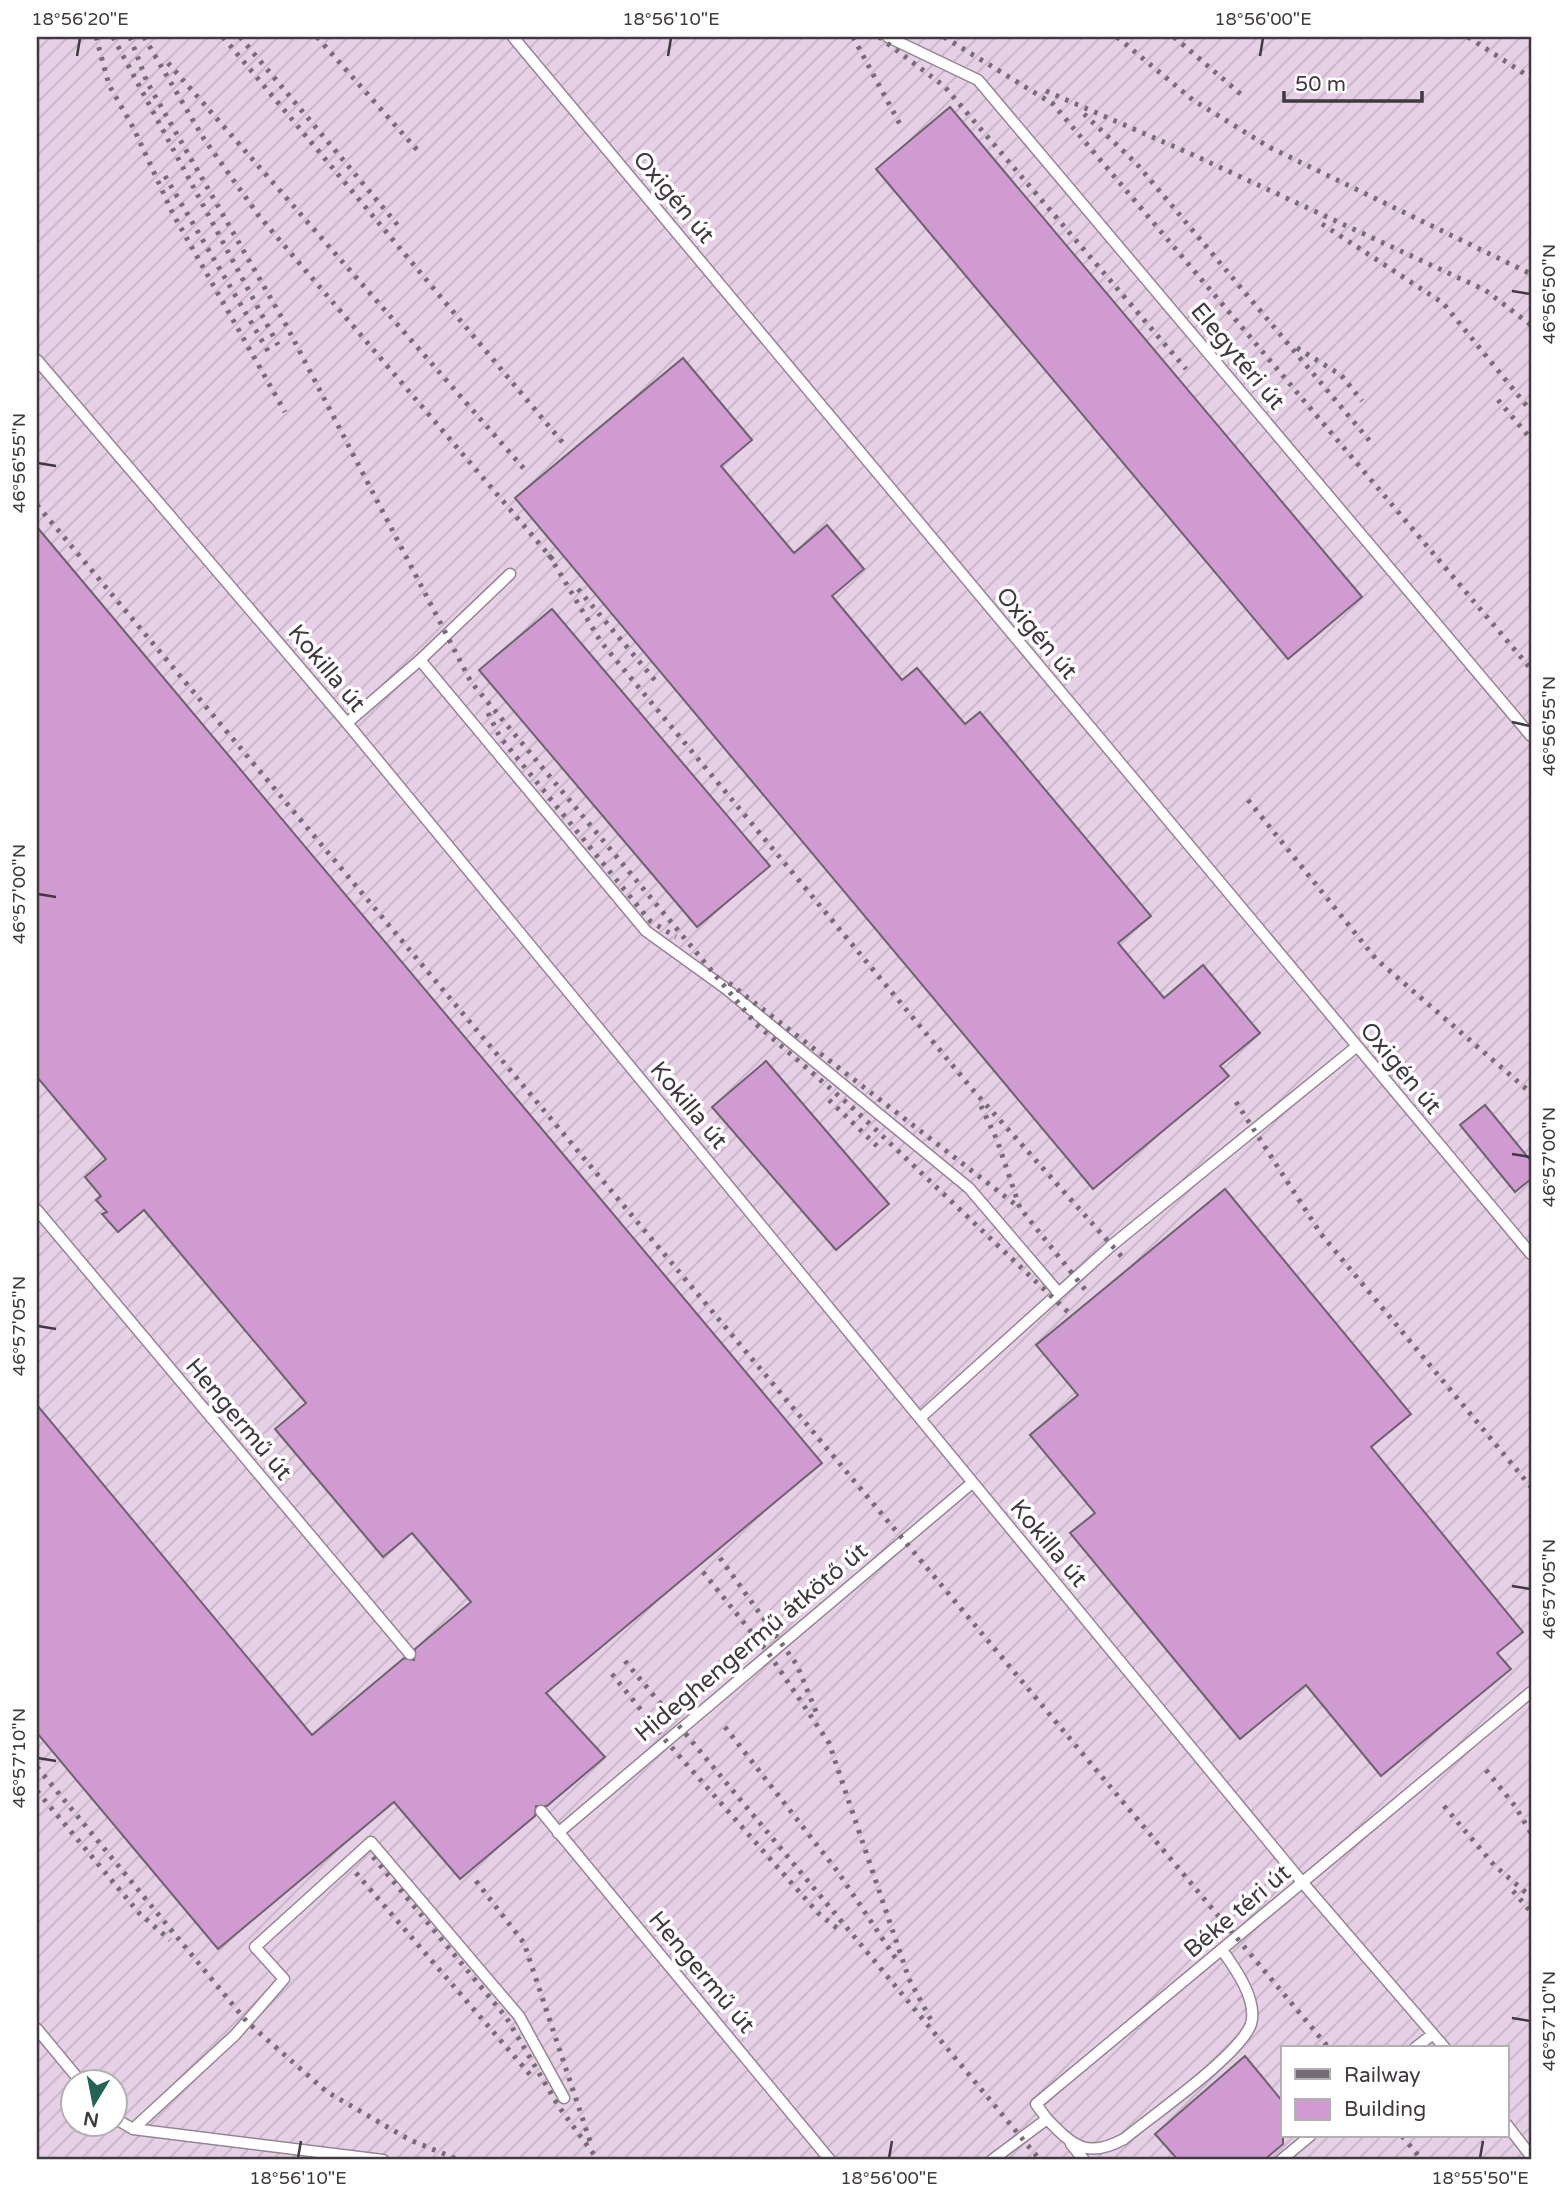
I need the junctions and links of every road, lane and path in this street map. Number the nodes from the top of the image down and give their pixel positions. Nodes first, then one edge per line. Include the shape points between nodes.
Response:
1 (513, 37) edge
2 (887, 37) edge
3 (37, 360) edge
4 (510, 574) dead end
5 (420, 660) junction
6 (347, 723) junction
7 (1531, 736) edge
8 (1356, 1047) junction
9 (37, 1210) edge
10 (1531, 1254) edge
11 (1058, 1292) junction
12 (920, 1418) junction
13 (972, 1483) junction
14 (410, 1654) dead end
15 (1531, 1692) edge
16 (541, 1811) dead end
17 (558, 1833) junction
18 (1303, 1882) junction
19 (1222, 1950) junction
20 (37, 2029) edge
21 (1433, 2034) junction
22 (1418, 2046) edge
23 (1443, 2046) edge
24 (70, 2068) edge
25 (564, 2098) dead end
26 (1047, 2119) junction
27 (1508, 2126) edge
28 (130, 2127) edge
29 (133, 2129) junction
30 (1308, 2138) edge
31 (1070, 2142) junction
32 (1531, 2156) edge
33 (383, 2160) edge
34 (830, 2160) edge
35 (992, 2160) edge
36 (1084, 2160) edge
37 (1281, 2160) edge

1 - 8 lane, Oxigén út
2 - 7 lane, Elegytéri út via 978,80
3 - 6 lane, Kokilla út
4 - 5 lane
5 - 6 lane
5 - 11 lane via 646,931 746,1005 969,1188
6 - 12 lane, Kokilla út
8 - 10 lane, Oxigén út
8 - 11 lane
9 - 14 lane, Hengermű út
11 - 12 lane
12 - 13 lane, Kokilla út
13 - 17 lane, Hideghengermű átkötő út
13 - 18 lane, Kokilla út
15 - 18 lane, Béke téri út
16 - 17 lane, Hengermű út
17 - 34 lane, Hengermű út
18 - 19 lane, Béke téri út
18 - 21 lane, Kokilla út
19 - 26 lane, Béke téri út via 1035,2104
19 - 31 lane via 1248,1998 1252,2021 1240,2044 1116,2143 1089,2150
20 - 24 lane
21 - 22 lane
21 - 23 lane, Kokilla út
25 - 29 lane via 519,2016 371,1842 255,1947 284,1979 235,2035
26 - 31 lane
26 - 35 lane
27 - 32 lane
28 - 29 lane
29 - 33 lane
30 - 37 lane
31 - 36 lane

